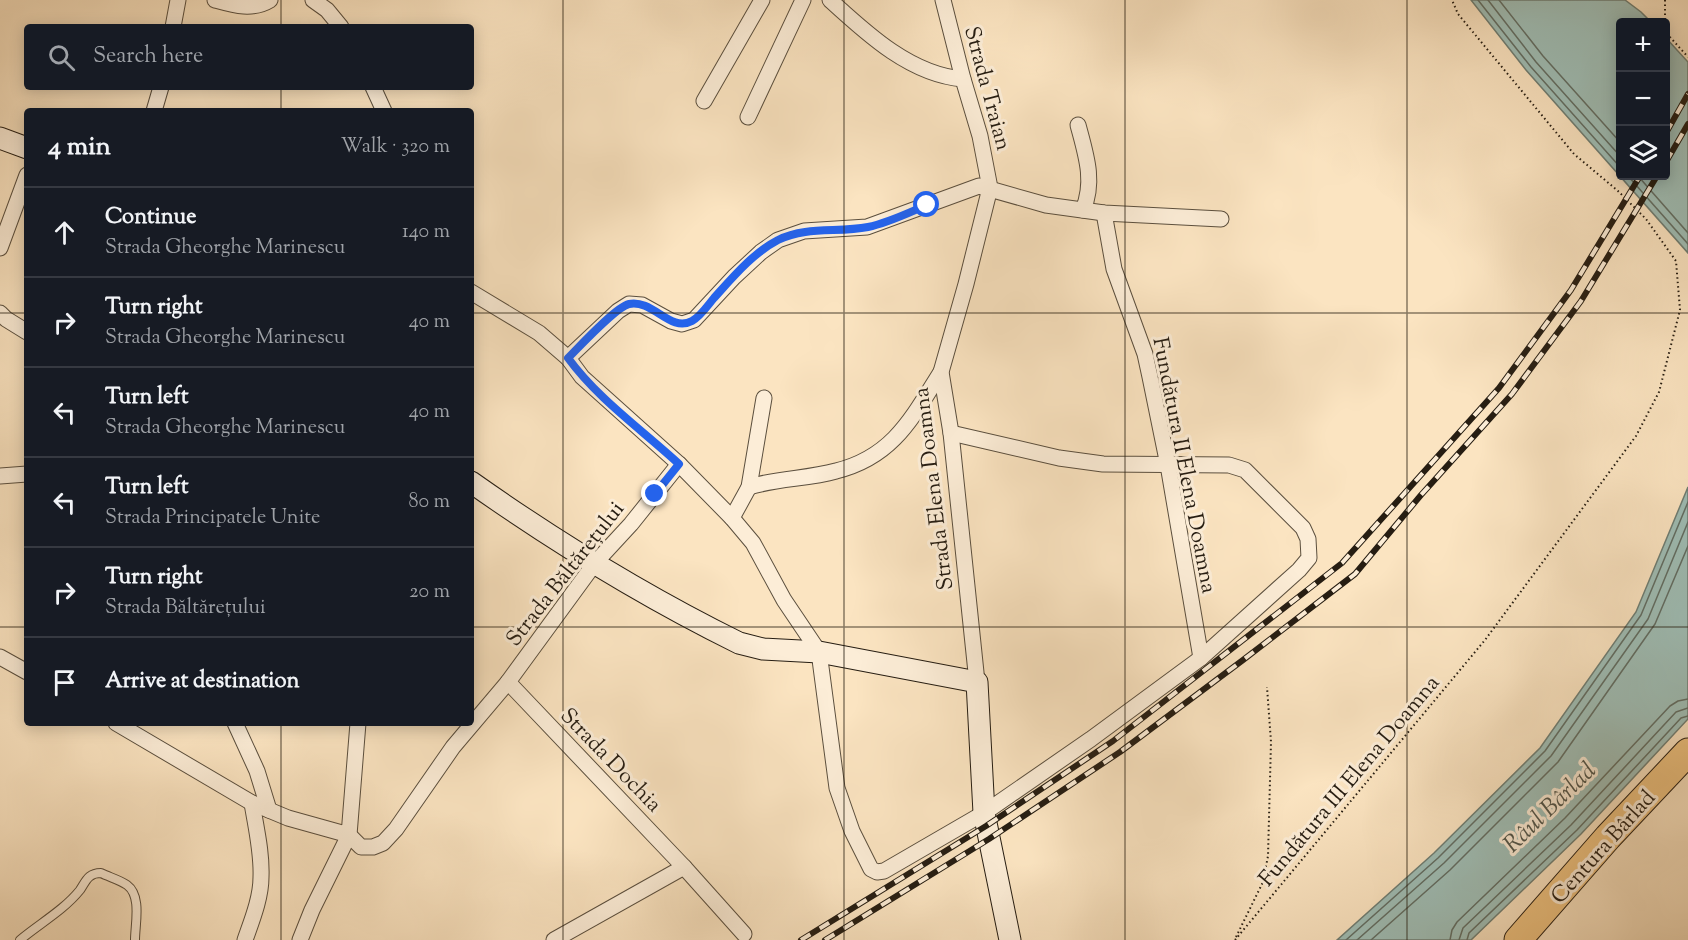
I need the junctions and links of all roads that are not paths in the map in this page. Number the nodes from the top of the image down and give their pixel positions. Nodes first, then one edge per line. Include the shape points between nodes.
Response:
1 (178, 0) edge
2 (215, 0) edge
3 (270, 0) edge
4 (313, 0) edge
5 (762, 0) edge
6 (803, 0) edge
7 (830, 0) edge
8 (943, 0) edge
9 (174, 24) edge
10 (339, 24) edge
11 (963, 79) junction
12 (160, 90) edge
13 (374, 90) edge
14 (704, 101) dead end
15 (155, 108) edge
16 (383, 108) edge
17 (748, 117) dead end
18 (1078, 125) dead end
19 (0, 138) edge
20 (24, 147) edge
21 (24, 183) edge
22 (990, 188) junction
23 (1083, 210) junction
24 (1104, 213) junction
25 (1221, 219) dead end
26 (0, 248) edge
27 (474, 294) edge
28 (0, 313) edge
29 (24, 330) edge
30 (568, 358) junction
31 (941, 372) junction
32 (764, 398) dead end
33 (951, 433) junction
34 (679, 464) junction
35 (1168, 465) junction
36 (24, 474) edge
37 (0, 476) edge
38 (474, 484) edge
39 (749, 487) junction
40 (732, 518) junction
41 (595, 563) junction
42 (819, 652) junction
43 (0, 657) edge
44 (1201, 658) junction
45 (24, 670) edge
46 (508, 682) junction
47 (977, 682) junction
48 (474, 722) edge
49 (121, 726) edge
50 (236, 726) edge
51 (358, 726) edge
52 (471, 726) edge
53 (1688, 752) edge
54 (1688, 770) edge
55 (252, 803) junction
56 (269, 810) junction
57 (984, 813) junction
58 (349, 835) junction
59 (684, 867) junction
60 (744, 934) dead end
61 (20, 940) edge
62 (135, 940) edge
63 (245, 940) edge
64 (300, 940) edge
65 (554, 940) edge
66 (1010, 940) edge
67 (1518, 940) edge
68 (1533, 940) edge

1 - 9 street
2 - 3 street via 255,7
4 - 10 street
5 - 14 street
6 - 17 street
7 - 11 street via 885,47 945,78
8 - 11 street, Strada Traian
11 - 22 street, Strada Traian
12 - 15 street
13 - 16 street
18 - 23 street via 1088,162 1090,194
19 - 20 street
21 - 26 street
22 - 23 street via 1046,205
22 - 30 street via 972,188 867,227 804,231 778,240 734,277 694,320 682,324 642,305 629,304
22 - 31 street, Strada Elena Doamna
23 - 24 street
24 - 25 street
24 - 35 street, Fundătura II Elena Doamna via 1114,269 1145,354
27 - 30 street via 539,333
28 - 29 street
30 - 34 street via 582,377
31 - 33 street, Strada Elena Doamna
31 - 39 street via 905,428 882,451 836,472
32 - 39 street
33 - 35 street via 1070,460
33 - 47 street, Strada Elena Doamna
34 - 40 street
34 - 41 street, Strada Băltărețului
35 - 44 street, Fundătura II Elena Doamna
35 - 44 street via 1229,465 1245,470 1303,528 1308,539 1309,558 1299,570
36 - 37 street
38 - 41 street
39 - 40 street
40 - 42 street via 753,543 784,600
41 - 42 street via 739,643 763,649
41 - 46 street, Strada Băltărețului
42 - 47 street
42 - 57 street via 837,788 871,869 884,871
43 - 45 street
44 - 57 street
46 - 48 street, Strada Băltărețului
46 - 59 street, Strada Dochia
47 - 57 street
49 - 55 street
50 - 56 street
51 - 58 street
52 - 58 street, Strada Băltărețului via 383,843 373,848 361,847
53 - 67 highway, Centura Bârlad
54 - 68 street via 1597,865
55 - 56 street
55 - 63 street via 261,878
56 - 58 street
57 - 66 street
58 - 64 street
59 - 60 street, Strada Dochia
59 - 65 street
61 - 62 lane via 53,915 96,873 127,885 132,891

